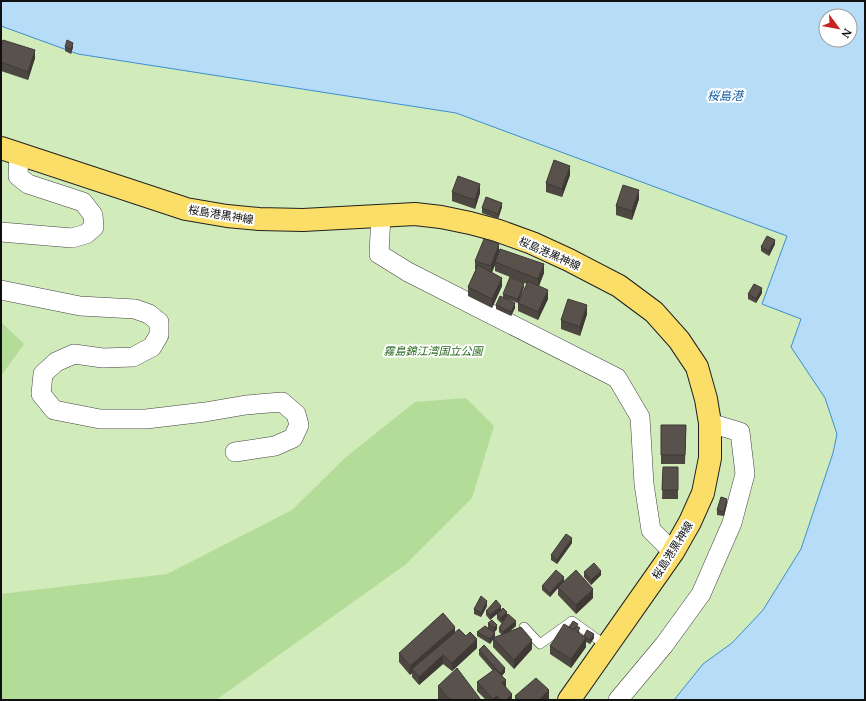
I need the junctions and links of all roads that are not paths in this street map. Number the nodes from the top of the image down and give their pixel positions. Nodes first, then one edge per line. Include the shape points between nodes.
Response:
1 (10, 151) edge
2 (381, 215) junction
3 (1, 232) edge
4 (1, 290) edge
5 (710, 423) junction
6 (235, 452) dead end
7 (673, 552) junction
8 (524, 628) edge
9 (607, 646) junction
10 (569, 700) edge
11 (618, 700) edge

1 - 2 main road, 桜島港黒神線 via 186,209 259,219 303,220
1 - 3 street via 18,176 28,184 83,202 93,215 94,227 86,234 72,238
2 - 5 main road, 桜島港黒神線 via 415,214 441,217 496,230 532,243 618,286 654,312 679,340 697,367
2 - 7 street via 379,254 408,272 617,378 640,416 644,484 651,530
4 - 6 street via 80,306 135,309 149,314 159,322 159,335 152,347 132,357 103,358 74,354 56,362 43,374 41,394 54,410 100,420 146,419 282,402 296,414 299,425 293,438 275,446
5 - 7 main road, 桜島港黒神線 via 710,458 703,493
5 - 11 street via 740,432 745,474 732,524 701,594 664,645
7 - 9 main road, 桜島港黒神線
8 - 9 lane via 540,644 572,621
9 - 10 main road, 桜島港黒神線

